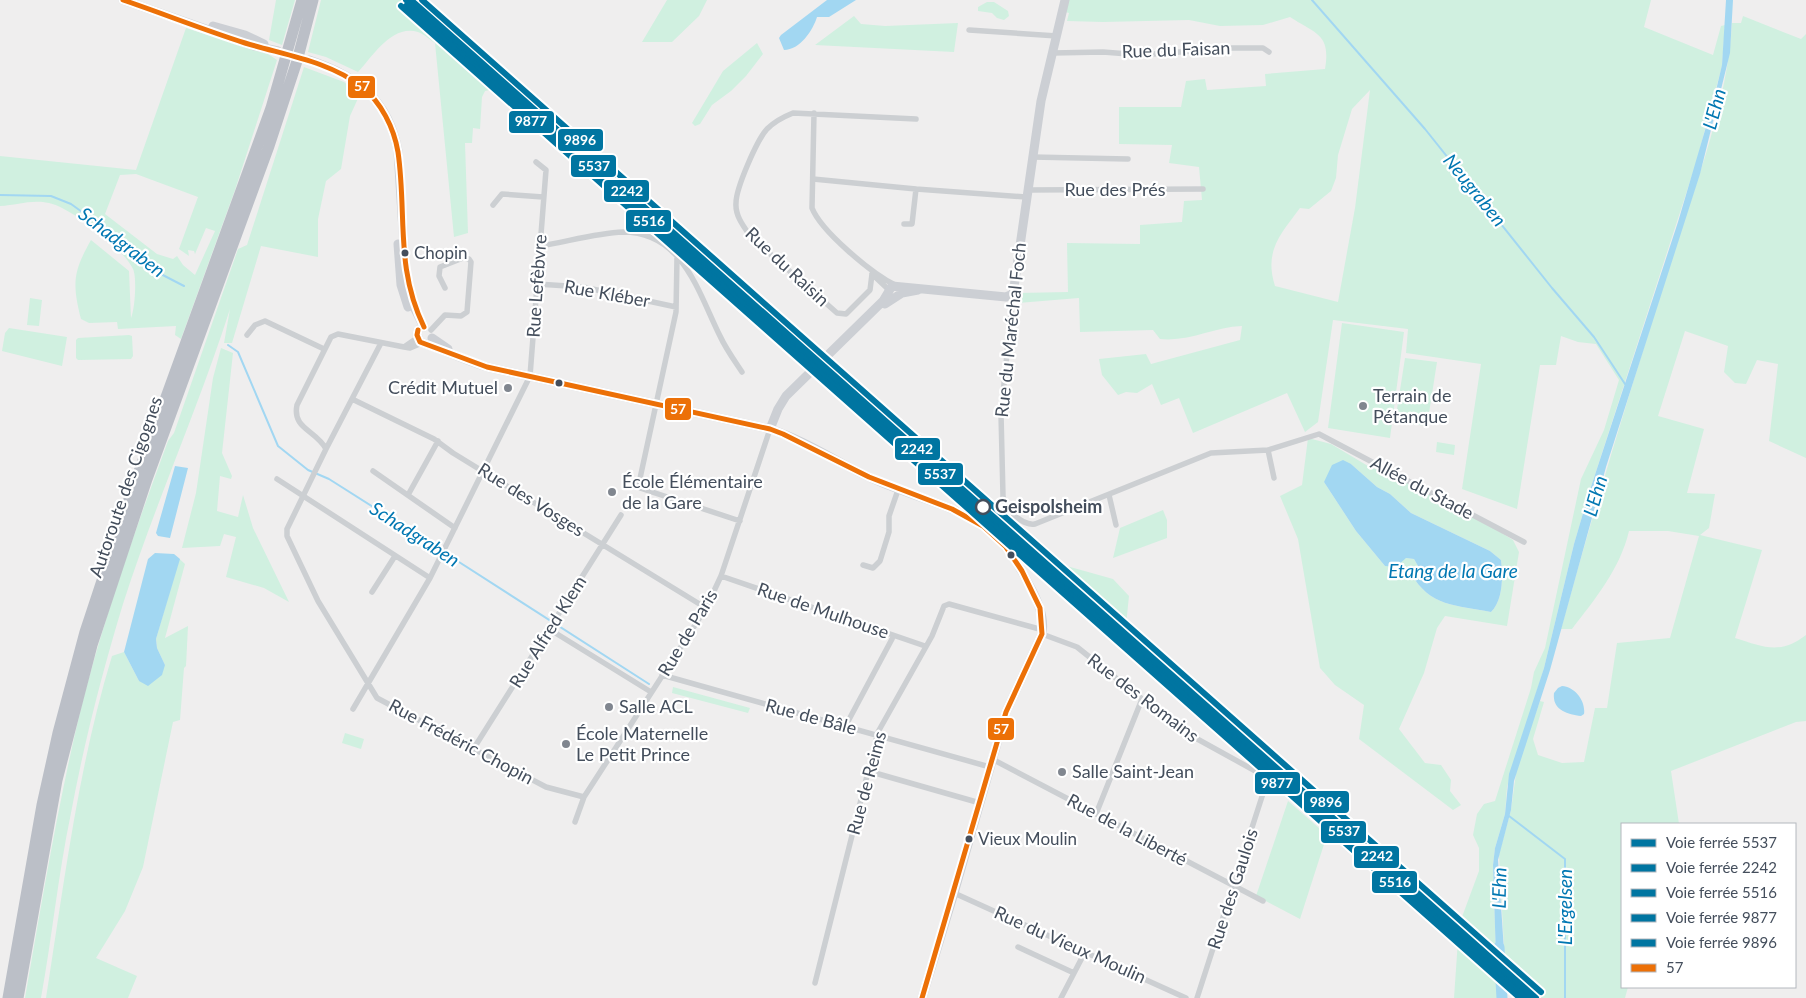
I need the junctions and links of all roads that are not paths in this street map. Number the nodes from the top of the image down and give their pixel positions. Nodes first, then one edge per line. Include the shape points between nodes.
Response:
1 (123, 0) edge
2 (131, 0) edge
3 (302, 0) edge
4 (313, 0) edge
5 (1065, 0) edge
6 (969, 30) dead end
7 (1057, 36) junction
8 (1269, 52) dead end
9 (1052, 53) junction
10 (309, 60) dead end
11 (814, 113) junction
12 (916, 119) dead end
13 (1032, 157) junction
14 (1128, 159) dead end
15 (536, 162) dead end
16 (813, 179) junction
17 (916, 189) junction
18 (1203, 189) dead end
19 (1026, 194) junction
20 (543, 197) junction
21 (493, 205) dead end
22 (904, 224) dead end
23 (540, 246) junction
24 (677, 258) junction
25 (866, 266) junction
26 (872, 274) junction
27 (538, 284) junction
28 (445, 288) dead end
29 (894, 291) junction
30 (1013, 294) junction
31 (676, 307) junction
32 (246, 335) dead end
33 (425, 335) junction
34 (381, 343) junction
35 (324, 349) junction
36 (742, 372) dead end
37 (530, 376) junction
38 (352, 399) junction
39 (655, 404) junction
40 (770, 429) junction
41 (438, 441) junction
42 (326, 449) junction
43 (1268, 450) junction
44 (483, 470) junction
45 (373, 471) dead end
46 (1274, 478) dead end
47 (277, 479) dead end
48 (898, 490) junction
49 (408, 495) junction
50 (1109, 495) junction
51 (303, 496) junction
52 (621, 515) dead end
53 (740, 521) junction
54 (1116, 525) dead end
55 (455, 528) junction
56 (1524, 542) dead end
57 (603, 544) junction
58 (395, 556) junction
59 (863, 565) dead end
60 (722, 576) junction
61 (430, 578) junction
62 (372, 592) dead end
63 (706, 608) junction
64 (549, 629) junction
65 (1043, 632) junction
66 (892, 639) dead end
67 (925, 646) junction
68 (662, 675) junction
69 (368, 680) junction
70 (651, 692) junction
71 (1142, 699) junction
72 (352, 709) dead end
73 (845, 727) junction
74 (877, 736) junction
75 (474, 748) junction
76 (991, 763) junction
77 (868, 772) junction
78 (1269, 780) joint
79 (584, 797) junction
80 (980, 803) junction
81 (1096, 814) junction
82 (574, 822) dead end
83 (28, 882) junction
84 (1233, 885) junction
85 (954, 893) junction
86 (1263, 901) dead end
87 (1018, 947) dead end
88 (1085, 952) junction
89 (1074, 974) junction
90 (815, 983) dead end
91 (1, 998) edge
92 (8, 998) edge
93 (18, 998) edge
94 (922, 998) edge
95 (1061, 998) edge
96 (1186, 998) edge
97 (1197, 998) edge

1 - 2 main road via 254,46 278,51 245,35
3 - 83 highway, Autoroute des Cigognes via 271,108 90,615 56,742
4 - 93 highway, Autoroute des Cigognes via 298,61 269,146 146,479 94,637 57,780
5 - 7 main road, Rue du Maréchal Foch
6 - 7 street
7 - 9 main road, Rue du Maréchal Foch
8 - 9 street, Rue du Faisan via 1263,48 1232,48 1141,55
9 - 13 main road, Rue du Maréchal Foch
10 - 33 main road via 344,73 364,88 379,104 394,133 400,190 400,279 407,305
11 - 12 street
11 - 16 street
11 - 26 street, Rue du Raisin via 793,113 778,119 766,130 739,185 736,205 741,224 751,237 837,313 846,314 855,308 870,290
13 - 14 street
13 - 19 main road, Rue du Maréchal Foch
15 - 20 street, Rue Lefèbvre via 546,170
16 - 17 street, Rue des Prés
16 - 25 street via 812,208 817,220
17 - 19 street, Rue des Prés
17 - 22 street via 912,224
18 - 19 street, Rue des Prés
19 - 30 main road, Rue du Maréchal Foch
20 - 21 street via 502,194
20 - 23 street, Rue Lefèbvre
23 - 24 street via 628,233 662,243
23 - 27 street, Rue Lefèbvre
24 - 31 street
24 - 36 street via 694,278 720,335
25 - 26 street
25 - 29 street
26 - 29 street
27 - 31 street, Rue Kléber via 583,287
27 - 37 street, Rue Lefèbvre
28 - 33 street via 438,276 440,266 469,259 467,312 461,316 445,315
29 - 30 main road via 928,290 1006,297
29 - 40 main road via 783,400
30 - 50 street, Rue du Maréchal Foch via 1001,414 1004,503 1025,523 1033,525
31 - 39 street
32 - 35 street via 264,321
33 - 34 street via 404,347
33 - 37 main road via 452,356
34 - 35 street via 338,334 331,337
34 - 38 street, Rue Frédéric Chopin
35 - 42 street via 295,415 298,422 321,439
37 - 39 main road
37 - 44 street
38 - 41 street, Rue des Vosges
38 - 42 street, Rue Frédéric Chopin
39 - 40 main road
39 - 53 street via 640,488
40 - 48 main road via 802,441 861,474
40 - 53 street, Rue de Paris
41 - 44 street, Rue des Vosges
41 - 49 street
42 - 51 street, Rue Frédéric Chopin
43 - 46 street
43 - 50 street via 1211,453
43 - 56 street, Allée du Stade via 1319,434
44 - 55 street
44 - 57 street, Rue des Vosges
45 - 49 street
47 - 51 street
48 - 59 street via 880,561 873,568
48 - 65 main road via 951,510 994,534 1037,600
49 - 55 street
50 - 54 street
51 - 58 street
51 - 69 street, Rue Frédéric Chopin via 287,529 287,536 318,601
52 - 57 street, Rue Alfred Klem
53 - 60 street, Rue de Paris
55 - 61 street
57 - 63 street, Rue des Vosges
57 - 64 street, Rue Alfred Klem
58 - 61 street
58 - 62 street
60 - 63 street, Rue de Paris
60 - 67 street, Rue de Mulhouse
61 - 69 street
63 - 68 street, Rue de Paris
64 - 70 street
64 - 75 street, Rue Alfred Klem
65 - 67 street, Rue de Reims via 947,604
65 - 71 street, Rue des Romains via 1077,647
65 - 76 main road via 1010,701
66 - 73 street
67 - 74 street, Rue de Reims
68 - 70 street, Rue de Paris
68 - 73 street, Rue de Bâle
69 - 72 street
69 - 75 street, Rue Frédéric Chopin via 377,698
70 - 79 street, Rue de Paris
71 - 78 street, Rue des Romains via 1181,730
71 - 81 street
73 - 74 street, Rue de Bâle
74 - 76 street, Rue de Bâle
74 - 77 street, Rue de Reims
75 - 79 street, Rue Frédéric Chopin via 546,787
76 - 80 main road
76 - 81 street, Rue de la Liberté
77 - 80 street
77 - 90 street, Rue de Reims
78 - 84 street, Rue des Gaulois
79 - 82 street, Rue de Paris
80 - 85 main road
81 - 84 street, Rue de la Liberté
83 - 91 highway
83 - 92 highway, Autoroute des Cigognes
84 - 86 street, Rue de la Liberté
84 - 97 street, Rue des Gaulois
85 - 88 street, Rue du Vieux Moulin
85 - 94 main road
87 - 89 street
88 - 89 street
88 - 96 street, Rue du Vieux Moulin
89 - 95 street

